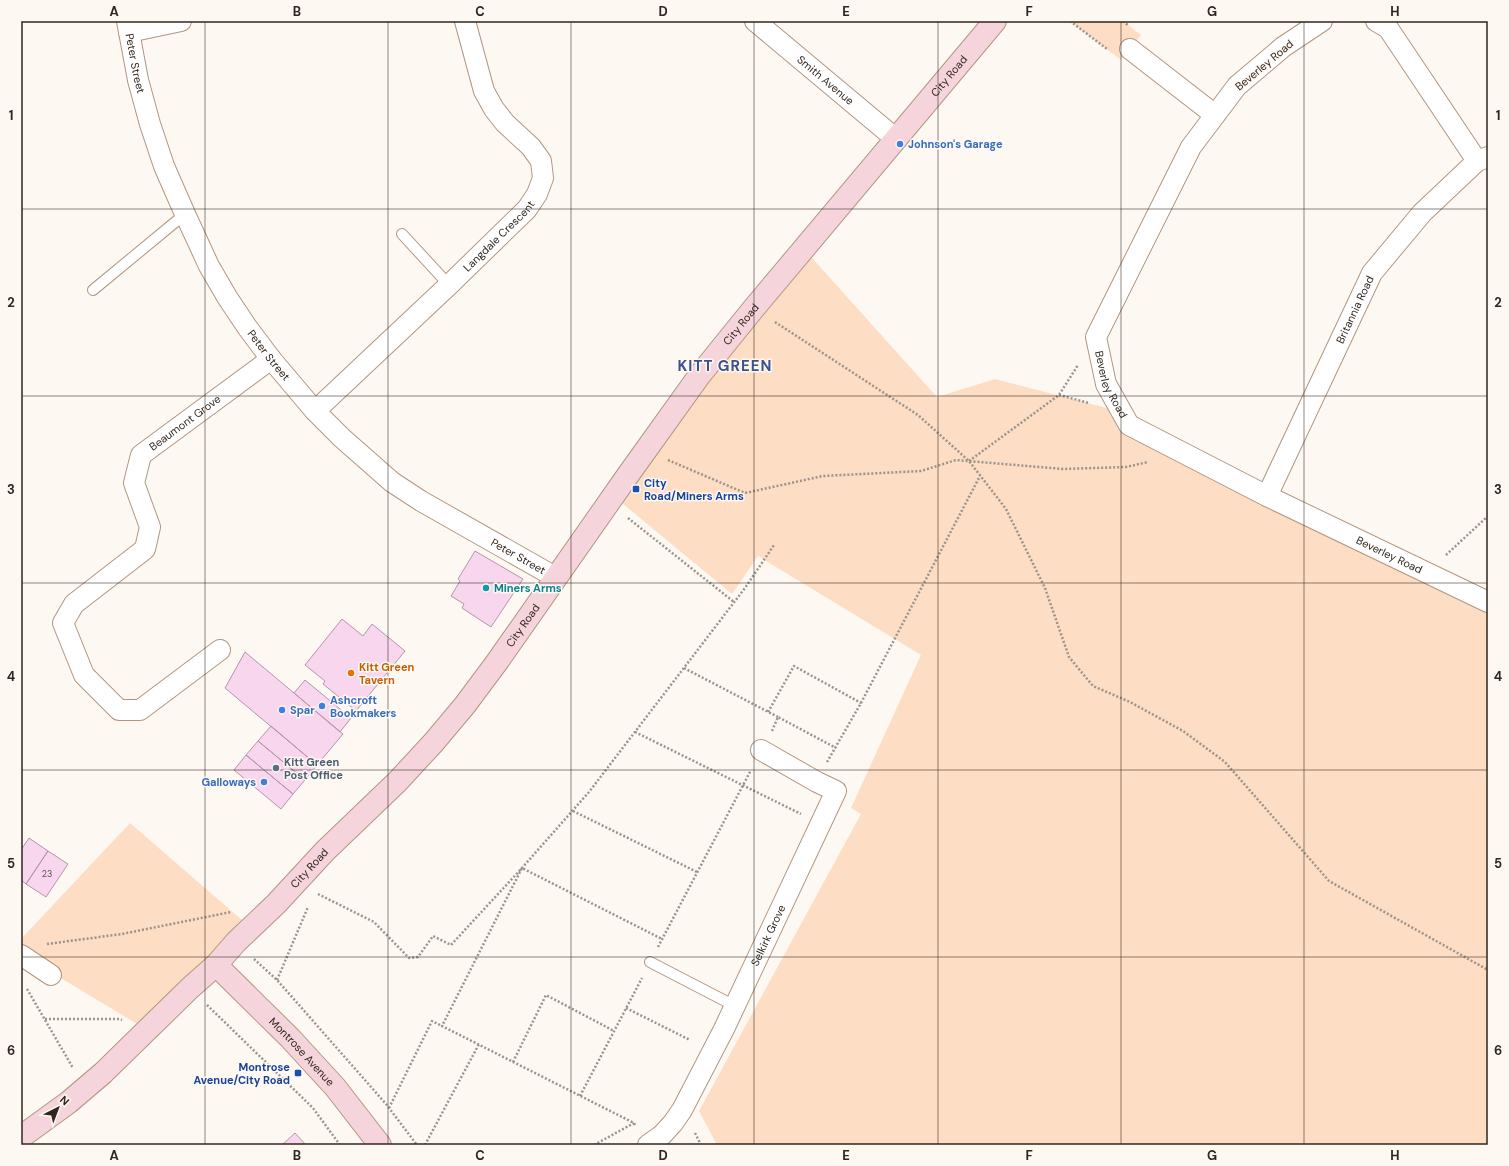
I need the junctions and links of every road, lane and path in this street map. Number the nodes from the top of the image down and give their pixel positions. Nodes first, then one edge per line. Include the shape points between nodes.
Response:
1 (181, 21) edge
2 (465, 21) edge
3 (755, 21) edge
4 (995, 21) edge
5 (1322, 21) edge
6 (1376, 21) edge
7 (128, 26) edge
8 (1130, 48) dead end
9 (1215, 115) junction
10 (896, 139) junction
11 (1482, 159) edge
12 (185, 214) junction
13 (402, 234) dead end
14 (449, 286) junction
15 (93, 290) dead end
16 (754, 308) junction
17 (1096, 337) junction
18 (271, 359) junction
19 (315, 411) junction
20 (646, 450) junction
21 (968, 461) junction
22 (1149, 462) dead end
23 (980, 476) junction
24 (1267, 496) junction
25 (609, 502) junction
26 (1488, 516) edge
27 (774, 545) dead end
28 (1427, 573) junction
29 (555, 577) junction
30 (734, 602) junction
31 (1488, 602) edge
32 (220, 650) dead end
33 (684, 668) junction
34 (860, 703) junction
35 (768, 712) junction
36 (778, 717) junction
37 (635, 732) junction
38 (836, 748) junction
39 (761, 750) junction
40 (816, 782) junction
41 (743, 785) junction
42 (573, 811) junction
43 (805, 816) dead end
44 (522, 868) junction
45 (697, 872) junction
46 (315, 892) dead end
47 (308, 907) dead end
48 (237, 911) dead end
49 (662, 940) junction
50 (236, 942) junction
51 (44, 944) dead end
52 (650, 962) junction
53 (216, 965) junction
54 (23, 966) edge
55 (1488, 970) edge
56 (51, 975) dead end
57 (277, 980) junction
58 (190, 988) junction
59 (735, 1006) junction
60 (626, 1008) junction
61 (45, 1019) junction
62 (442, 1026) junction
63 (147, 1030) junction
64 (614, 1031) junction
65 (693, 1034) dead end
66 (690, 1040) junction
67 (479, 1044) junction
68 (687, 1047) dead end
69 (513, 1062) junction
70 (85, 1088) junction
71 (580, 1096) junction
72 (389, 1108) junction
73 (640, 1120) dead end
74 (634, 1123) junction
75 (637, 1129) dead end
76 (21, 1137) edge
77 (340, 1145) edge
78 (380, 1145) edge
79 (417, 1145) edge
80 (425, 1145) edge
81 (594, 1145) edge
82 (648, 1145) edge

1 - 7 street
2 - 14 street, Langdale Crescent via 484,91 494,109 532,147 541,161 543,178 537,194 527,209
3 - 10 street, Smith Avenue
4 - 10 street, City Road
5 - 9 street, Beverley Road via 1283,47 1236,86
6 - 11 street via 1388,28
7 - 12 street, Peter Street via 138,80 150,124 164,166
8 - 9 street
9 - 17 street, Beverley Road via 1191,147
10 - 16 street, City Road
11 - 24 street, Britannia Road via 1422,213 1372,274
12 - 15 lane
12 - 18 street, Peter Street via 209,266 227,297
13 - 14 lane
14 - 19 street, Langdale Crescent
16 - 20 street, City Road via 699,376
16 - 21 path via 918,415
17 - 21 path via 1059,395
17 - 24 street, Beverley Road via 1106,384 1129,425
18 - 19 street, Peter Street
18 - 32 street, Beaumont Grove via 141,455 134,482 150,527 145,549 74,604 63,623 84,675 119,710 140,710
19 - 29 street, Peter Street via 392,482
20 - 21 path via 745,493 823,476 921,471 956,460
20 - 25 street, City Road
21 - 22 path via 1063,469 1126,467
21 - 23 path
23 - 34 path
23 - 55 path via 1006,509 1045,588 1069,657 1093,686 1130,702 1183,731 1225,762 1329,881
24 - 28 street, Beverley Road
25 - 29 street, City Road
25 - 30 path
26 - 28 path
27 - 30 path
28 - 31 street, Beverley Road
29 - 50 street, City Road via 497,662 434,742
30 - 33 path
33 - 35 path
33 - 37 path
34 - 35 path via 794,666
34 - 38 path
35 - 36 path
36 - 38 path
36 - 39 path
37 - 41 path
37 - 42 path
38 - 40 path
39 - 40 street, Selkirk Grove
39 - 41 path
40 - 59 street, Selkirk Grove via 836,791
41 - 43 path
41 - 45 path
42 - 44 path
42 - 45 path
44 - 46 path via 451,945 433,936 418,957 409,958 374,922
44 - 49 path
44 - 62 path
45 - 49 path
47 - 57 path
48 - 51 path via 122,934
49 - 52 path
50 - 53 street, City Road
50 - 57 path
52 - 59 lane
52 - 60 path
53 - 58 street, City Road
53 - 78 street, Montrose Avenue via 290,1038 335,1087
54 - 56 street
54 - 61 path
57 - 72 path
58 - 63 street, City Road
58 - 77 path via 313,1108
59 - 82 street, Selkirk Grove via 682,1110 662,1136
60 - 64 path
60 - 66 path
61 - 63 path via 119,1019
61 - 70 path
62 - 67 path
62 - 72 path via 432,1022
63 - 70 street, City Road
64 - 69 path via 546,995
64 - 71 path
65 - 66 path
66 - 68 path
67 - 69 path
67 - 80 path
69 - 71 path
70 - 76 street, City Road
71 - 74 path
72 - 79 path
73 - 74 path
74 - 75 path
74 - 81 path

